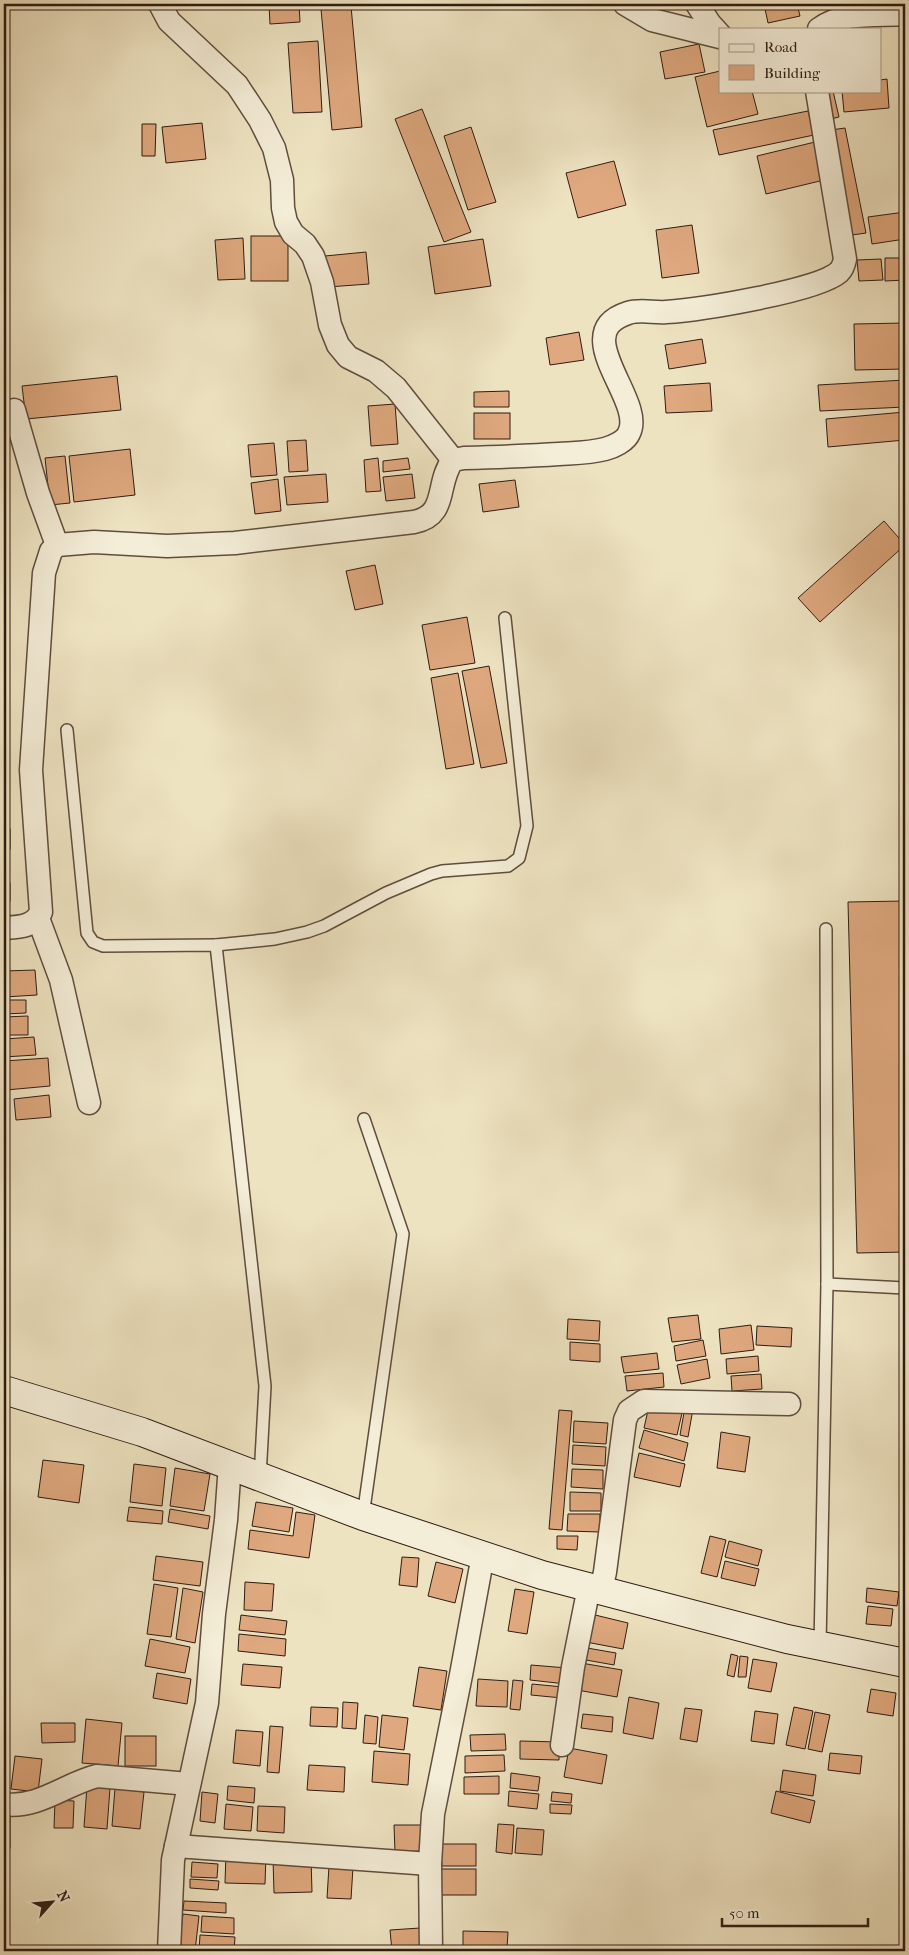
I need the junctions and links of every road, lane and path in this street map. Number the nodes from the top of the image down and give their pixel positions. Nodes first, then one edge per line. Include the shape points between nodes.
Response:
1 (160, 4) edge
2 (626, 4) edge
3 (697, 4) edge
4 (905, 14) edge
5 (821, 28) edge
6 (719, 35) edge
7 (719, 36) edge
8 (817, 92) edge
9 (14, 410) dead end
10 (453, 460) junction
11 (57, 545) junction
12 (506, 618) dead end
13 (67, 730) dead end
14 (38, 918) junction
15 (4, 928) edge
16 (826, 929) dead end
17 (216, 944) junction
18 (89, 1103) dead end
19 (364, 1119) dead end
20 (827, 1284) junction
21 (905, 1288) edge
22 (4, 1390) edge
23 (789, 1404) dead end
24 (230, 1464) junction
25 (260, 1477) junction
26 (363, 1516) junction
27 (483, 1555) junction
28 (595, 1589) junction
29 (820, 1646) junction
30 (905, 1663) edge
31 (562, 1745) dead end
32 (189, 1784) junction
33 (4, 1804) edge
34 (176, 1846) junction
35 (430, 1864) junction
36 (169, 1951) edge
37 (432, 1951) edge

1 - 10 street via 169,20 237,85 260,120 274,148 286,222 313,256 338,345 348,357 376,371 396,388
2 - 7 street via 652,20
3 - 6 street
4 - 5 street via 855,16 833,20
8 - 10 street via 845,259 840,272 822,282 785,292 679,310 635,312 611,324 606,331 605,348 631,412 632,425 626,438 617,444 582,452
9 - 11 street
10 - 11 street via 444,478 436,511 424,520 235,543 167,546 94,542
11 - 14 street via 51,551 44,573 31,770 41,895
12 - 17 lane via 527,826 519,858 508,866 431,874 307,932 275,939
13 - 17 lane via 90,938 103,946
14 - 15 street via 23,926
14 - 18 street via 61,980
16 - 20 lane
17 - 25 lane via 265,1386
19 - 26 lane via 403,1234
20 - 21 lane
20 - 29 lane
22 - 24 street via 142,1432
23 - 28 street via 644,1401 628,1411 605,1572
24 - 25 street
24 - 32 street via 207,1703
25 - 26 street
26 - 27 street
27 - 28 street
27 - 35 street via 433,1814
28 - 29 street
28 - 31 street via 574,1667
29 - 30 street
32 - 33 street via 97,1776 32,1803
32 - 34 street
34 - 35 street
34 - 36 street
35 - 37 street

